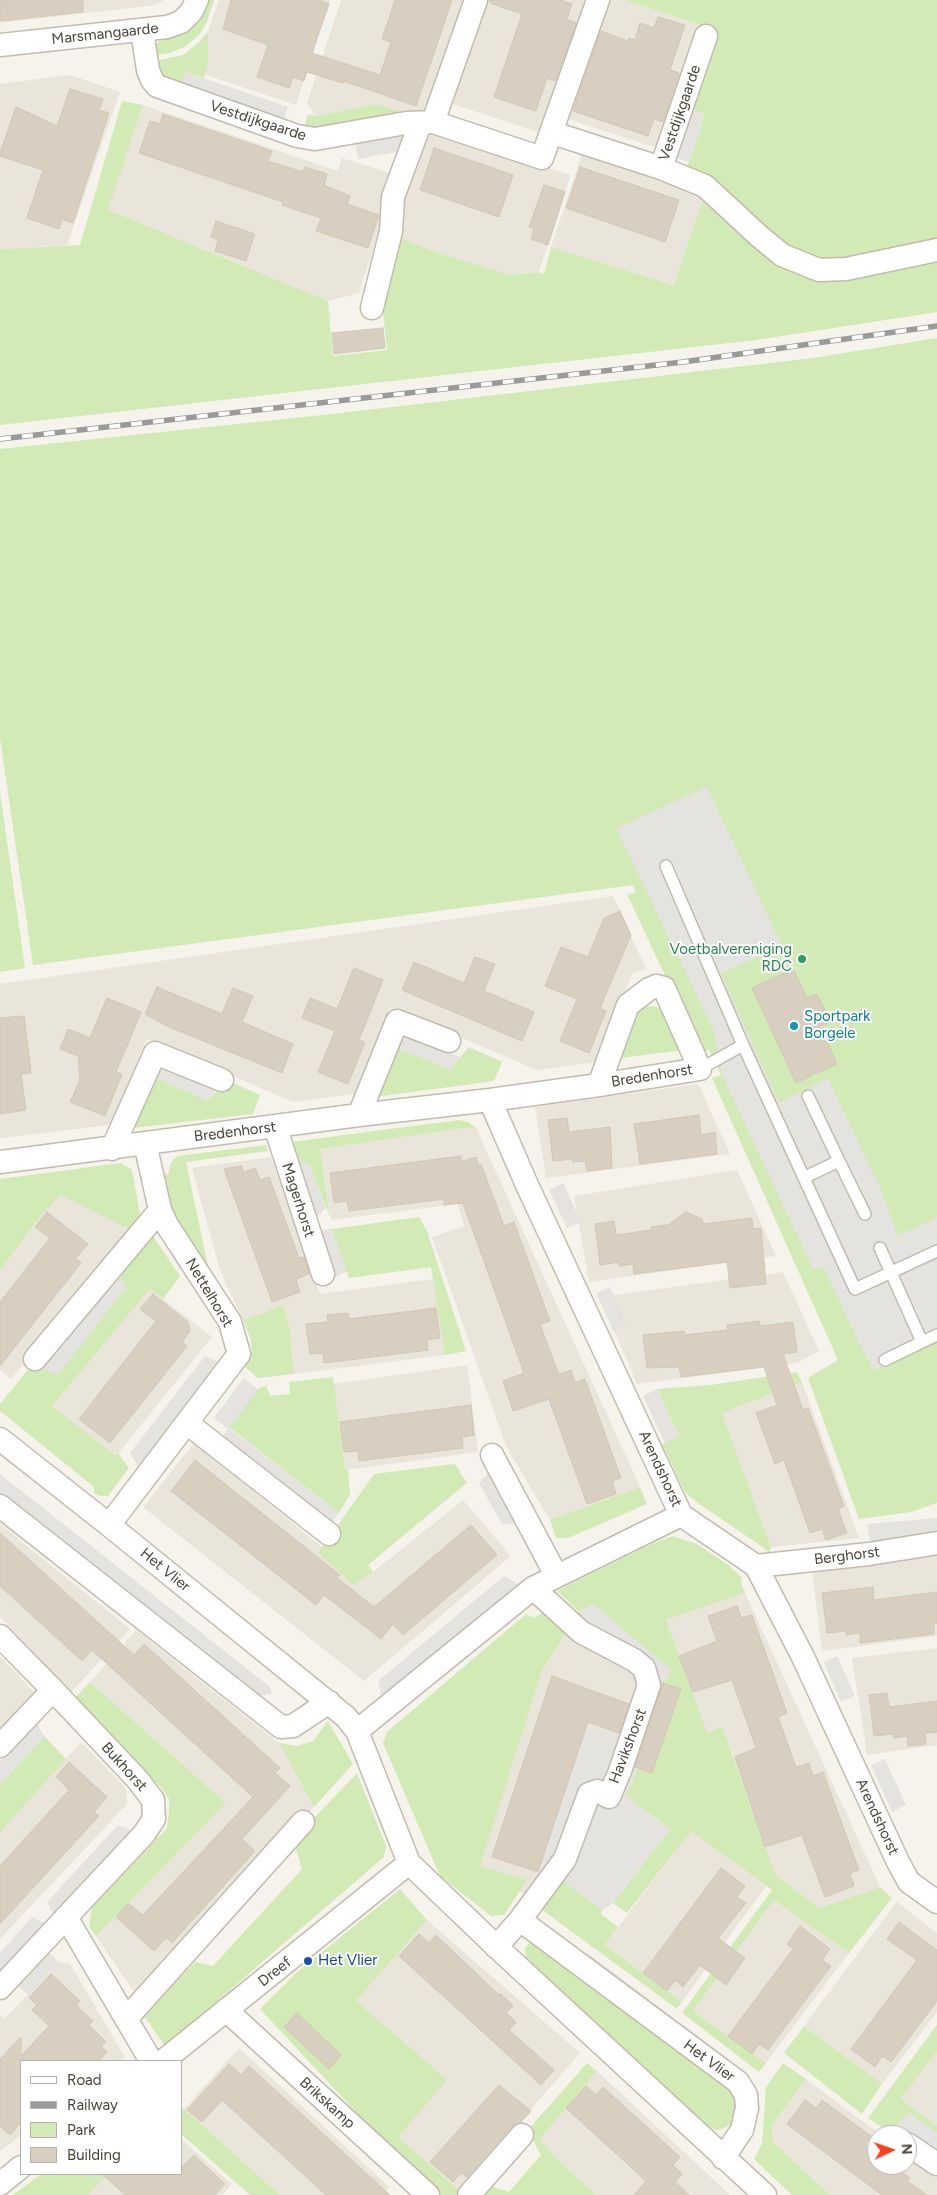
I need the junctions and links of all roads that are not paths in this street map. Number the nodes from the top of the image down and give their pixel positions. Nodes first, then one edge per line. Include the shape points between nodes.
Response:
1 (197, 0) edge
2 (476, 0) edge
3 (598, 0) edge
4 (142, 31) junction
5 (706, 36) dead end
6 (0, 45) edge
7 (427, 123) junction
8 (553, 134) junction
9 (661, 168) junction
10 (937, 250) edge
11 (372, 308) dead end
12 (666, 866) dead end
13 (448, 1041) dead end
14 (743, 1045) junction
15 (700, 1069) junction
16 (222, 1080) dead end
17 (599, 1085) junction
18 (808, 1096) dead end
19 (490, 1100) junction
20 (359, 1115) junction
21 (275, 1126) junction
22 (145, 1143) junction
23 (112, 1149) junction
24 (839, 1161) junction
25 (0, 1162) edge
26 (805, 1177) junction
27 (160, 1210) junction
28 (865, 1214) dead end
29 (880, 1248) dead end
30 (937, 1250) edge
31 (891, 1272) junction
32 (323, 1274) dead end
33 (937, 1335) edge
34 (922, 1342) junction
35 (35, 1359) dead end
36 (886, 1360) dead end
37 (187, 1423) junction
38 (0, 1439) edge
39 (492, 1455) dead end
40 (0, 1506) edge
41 (682, 1516) junction
42 (109, 1525) junction
43 (329, 1534) dead end
44 (937, 1544) edge
45 (756, 1566) junction
46 (556, 1575) junction
47 (532, 1588) junction
48 (0, 1636) edge
49 (53, 1690) junction
50 (329, 1702) junction
51 (357, 1731) junction
52 (0, 1746) edge
53 (303, 1822) dead end
54 (409, 1863) junction
55 (937, 1902) edge
56 (66, 1917) junction
57 (520, 1920) junction
58 (496, 1947) junction
59 (0, 1988) edge
60 (226, 2010) junction
61 (126, 2019) junction
62 (150, 2060) edge
63 (164, 2060) edge
64 (522, 2135) dead end
65 (917, 2151) edge
66 (723, 2158) junction
67 (937, 2164) edge
68 (428, 2195) edge
69 (469, 2195) edge
70 (765, 2195) edge

1 - 4 street, Marsmangaarde via 181,22 167,28
2 - 7 street
3 - 8 street, Vestdijkgaarde
4 - 6 street, Marsmangaarde
4 - 7 street, Vestdijkgaarde via 148,70 157,86 297,136 315,139 406,123
5 - 9 street, Vestdijkgaarde
7 - 8 street, Vestdijkgaarde via 542,158
7 - 11 street via 393,197 391,231
8 - 9 street, Vestdijkgaarde
9 - 10 street via 705,186 782,255 819,270 846,270
12 - 14 lane
13 - 20 street via 397,1021
14 - 15 lane
14 - 26 lane
15 - 17 street, Bredenhorst
15 - 17 street, Bredenhorst via 664,988 656,986 628,1005
16 - 23 street via 155,1053
17 - 19 street, Bredenhorst
18 - 24 lane
19 - 20 street, Bredenhorst
19 - 41 street, Arendshorst
20 - 21 street, Bredenhorst
21 - 22 street, Bredenhorst
21 - 32 street, Magerhorst
22 - 23 street, Bredenhorst
22 - 27 street, Nettelhorst
23 - 25 street, Bredenhorst
24 - 26 lane
24 - 28 lane
26 - 31 lane via 855,1289
27 - 35 street
27 - 37 street, Nettelhorst via 230,1322 239,1354
29 - 31 lane
30 - 31 lane
31 - 34 lane
33 - 34 lane
34 - 36 lane
37 - 42 street, Nettelhorst
37 - 43 street
38 - 42 street, Het Vlier
39 - 46 street
40 - 50 street via 281,1727 293,1726
41 - 45 street, Arendshorst
41 - 46 street
42 - 50 street, Het Vlier
44 - 45 street, Berghorst
45 - 55 street, Arendshorst via 898,1862 909,1882
46 - 47 street
47 - 51 street
47 - 57 street, Havikshorst via 581,1632 644,1668 649,1685 624,1762 608,1797 597,1791 589,1794 565,1859
48 - 49 street, Bukhorst
49 - 52 street
49 - 56 street, Bukhorst via 153,1800 154,1819 144,1834
50 - 51 street, Het Vlier
51 - 54 street, Het Vlier
53 - 61 street
54 - 58 street, Het Vlier
54 - 60 street, Dreef
56 - 59 street, Bukhorst
56 - 61 street
57 - 58 street
57 - 66 street, Het Vlier via 738,2082 746,2095 748,2108 742,2130
58 - 66 street, Het Vlier
60 - 63 street, Dreef
60 - 68 street, Brikskamp
61 - 62 street
64 - 69 street
65 - 67 street
66 - 70 street, Het Vlier

